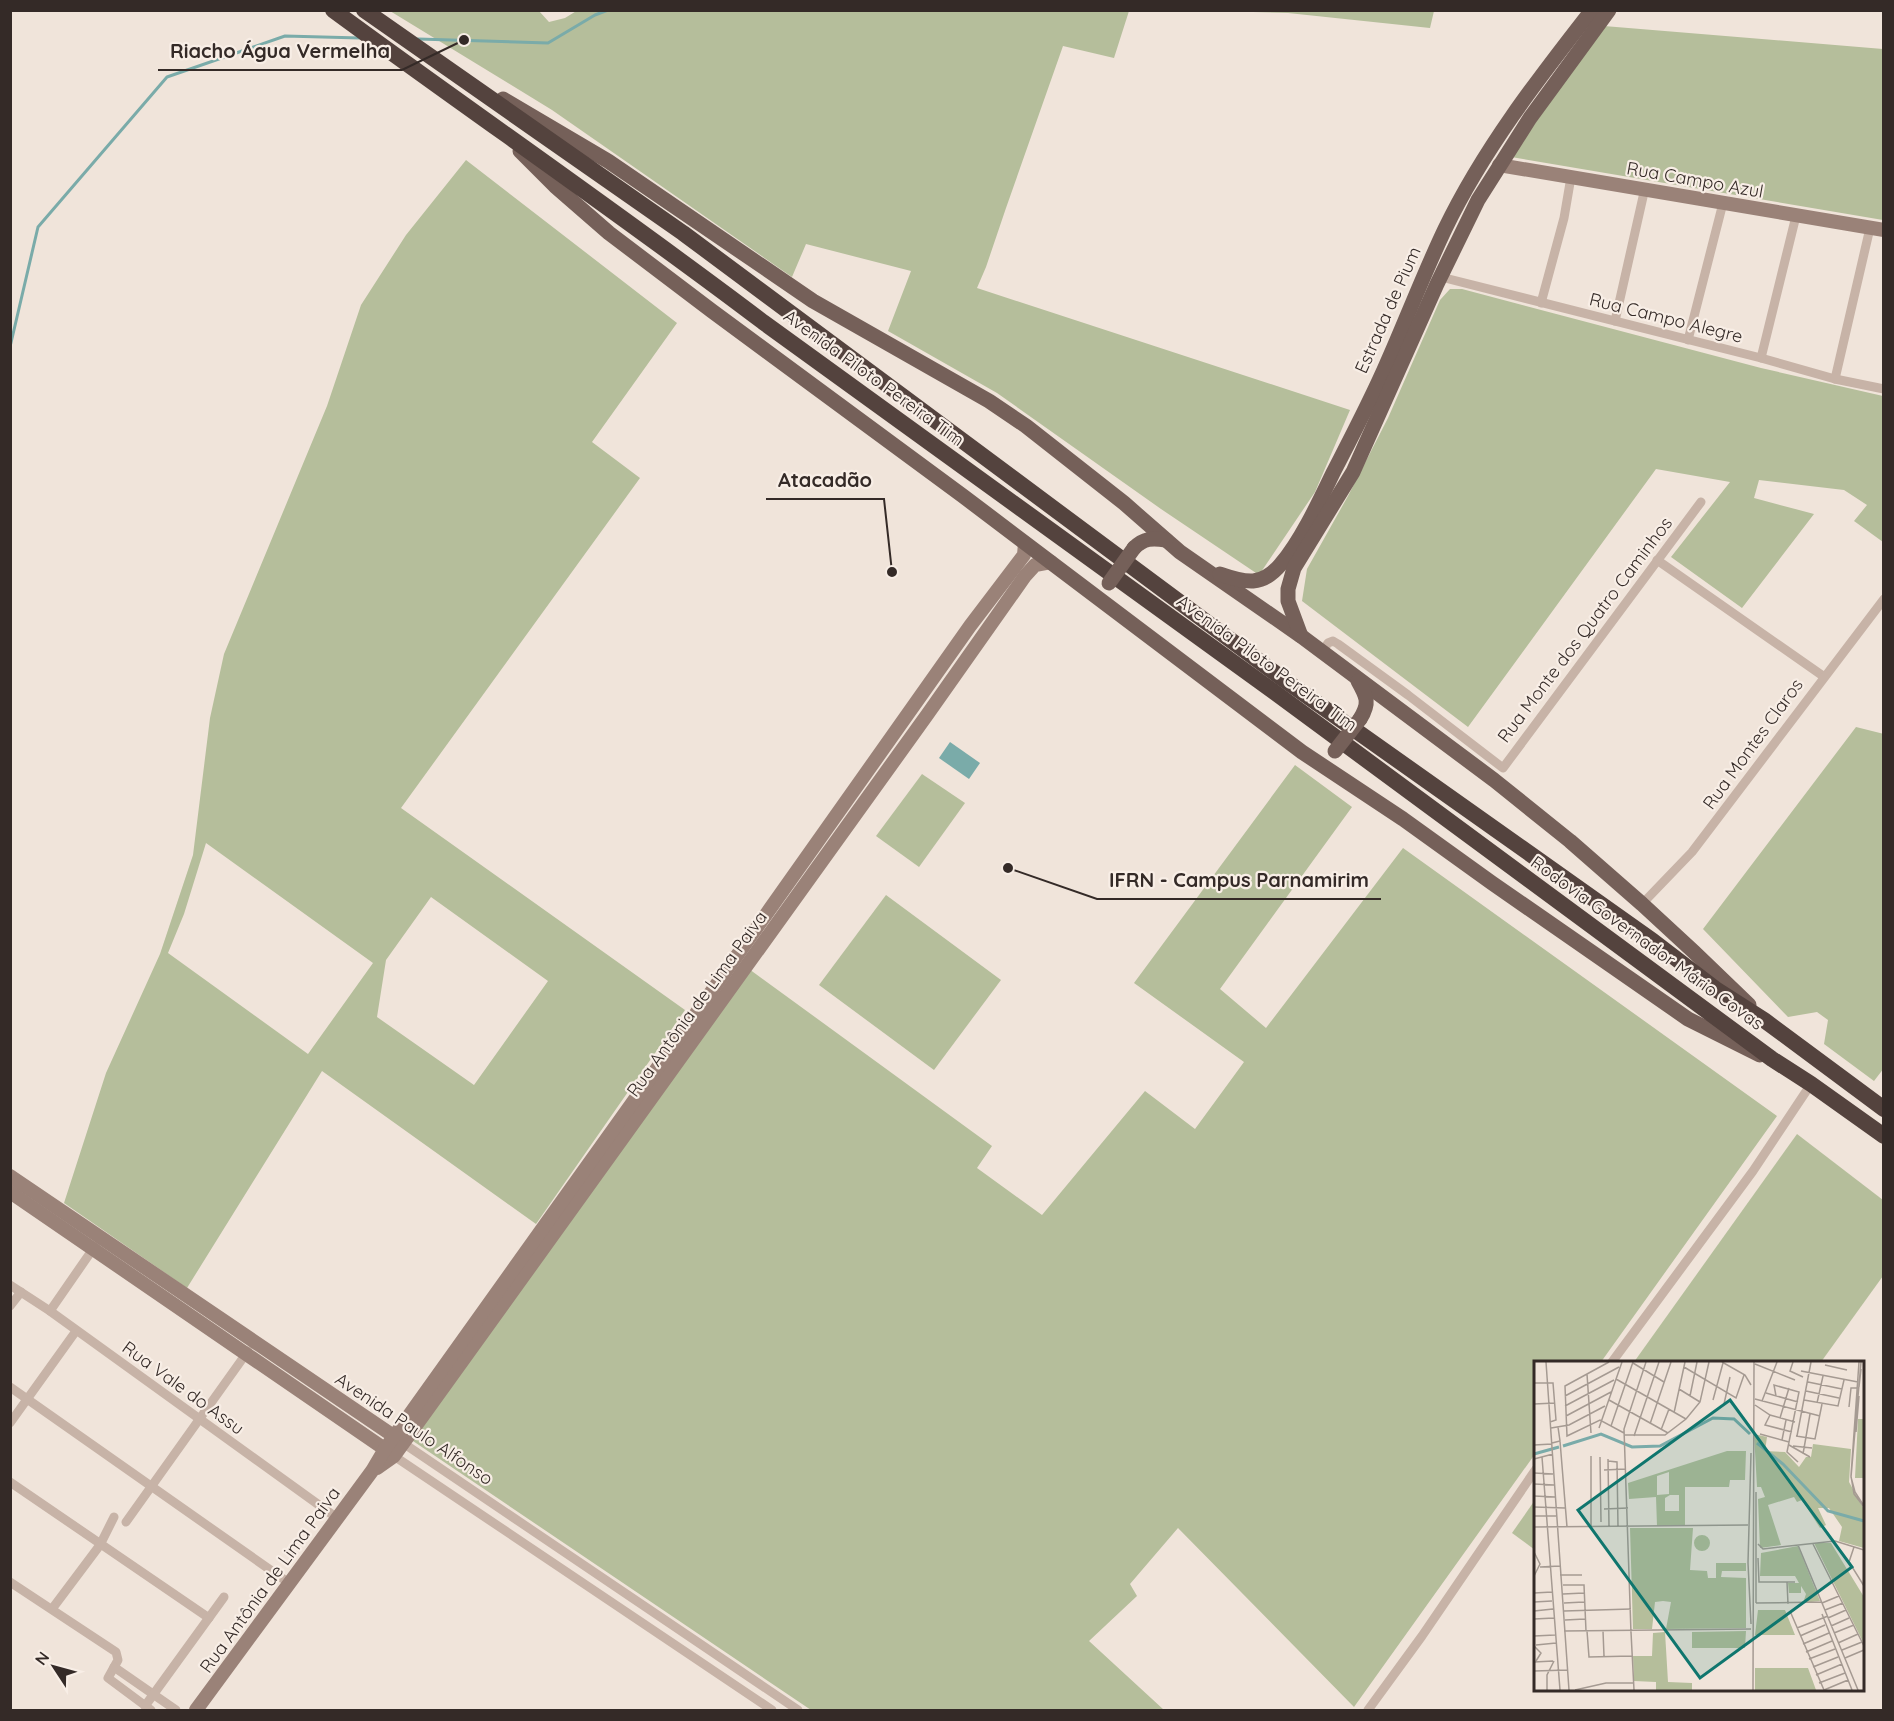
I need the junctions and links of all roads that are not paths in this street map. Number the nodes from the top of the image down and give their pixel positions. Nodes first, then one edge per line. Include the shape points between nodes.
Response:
1 (333, 10) edge
2 (364, 10) edge
3 (1592, 10) edge
4 (1609, 10) edge
5 (453, 71) junction
6 (503, 134) junction
7 (1500, 165) junction
8 (1571, 177) junction
9 (1645, 188) junction
10 (1723, 203) junction
11 (1796, 216) junction
12 (1877, 229) edge
13 (1441, 277) junction
14 (1541, 303) junction
15 (1615, 321) junction
16 (1688, 340) junction
17 (1761, 358) junction
18 (1835, 379) junction
19 (1884, 389) edge
20 (1701, 502) dead end
21 (1166, 540) junction
22 (1025, 543) junction
23 (1657, 561) junction
24 (1050, 562) junction
25 (1205, 569) junction
26 (1884, 598) edge
27 (1112, 609) junction
28 (1301, 636) junction
29 (953, 650) junction
30 (1322, 652) junction
31 (966, 659) junction
32 (1823, 676) junction
33 (1356, 677) junction
34 (1302, 752) junction
35 (1401, 764) joint
36 (872, 765) junction
37 (885, 774) junction
38 (1498, 774) junction
39 (1391, 778) joint
40 (1642, 904) junction
41 (1764, 1020) junction
42 (1772, 1059) junction
43 (1811, 1084) junction
44 (1884, 1109) edge
45 (1884, 1136) edge
46 (10, 1176) edge
47 (10, 1192) edge
48 (101, 1237) junction
49 (93, 1249) junction
50 (10, 1285) edge
51 (21, 1292) junction
52 (10, 1306) edge
53 (50, 1311) junction
54 (75, 1330) junction
55 (251, 1347) junction
56 (1613, 1361) edge
57 (10, 1387) edge
58 (322, 1388) junction
59 (27, 1399) junction
60 (314, 1400) junction
61 (199, 1420) junction
62 (10, 1423) edge
63 (399, 1440) junction
64 (389, 1452) junction
65 (1534, 1471) edge
66 (10, 1482) edge
67 (152, 1486) junction
68 (114, 1517) dead end
69 (337, 1518) junction
70 (126, 1522) dead end
71 (100, 1545) junction
72 (10, 1582) edge
73 (289, 1583) junction
74 (224, 1597) dead end
75 (647, 1609) junction
76 (52, 1610) junction
77 (209, 1618) junction
78 (639, 1622) junction
79 (114, 1667) junction
80 (134, 1681) junction
81 (126, 1692) junction
82 (153, 1695) junction
83 (148, 1708) edge
84 (176, 1710) edge
85 (196, 1710) edge
86 (772, 1710) edge
87 (798, 1710) edge
88 (1368, 1710) edge

1 - 6 highway, Avenida Piloto Pereira Tim
2 - 5 highway, Avenida Piloto Pereira Tim
3 - 25 main road, Estrada de Pium via 1512,117 1466,188 1369,404 1281,564 1256,582
4 - 7 main road, Estrada de Pium
5 - 21 main road via 608,161 813,301 988,401 1026,426
5 - 35 highway, Avenida Piloto Pereira Tim via 729,266
6 - 22 main road via 609,233
6 - 39 highway, Avenida Piloto Pereira Tim
7 - 8 street, Rua Campo Azul
7 - 13 main road, Estrada de Pium via 1478,200
8 - 9 street, Rua Campo Azul
8 - 14 street
9 - 10 street, Rua Campo Azul
9 - 15 street
10 - 11 street, Rua Campo Azul
10 - 16 street
11 - 12 street, Rua Campo Azul
11 - 17 street
12 - 18 street
13 - 14 street, Rua Campo Alegre
13 - 28 main road, Estrada de Pium via 1353,471 1294,568 1288,601
14 - 15 street, Rua Campo Alegre
15 - 16 street, Rua Campo Alegre
16 - 17 street, Rua Campo Alegre
17 - 18 street, Rua Campo Alegre
18 - 19 street, Rua Campo Alegre
20 - 23 street, Rua Monte dos Quatro Caminhos
21 - 25 main road
21 - 27 main road, bridge via 1150,538 1134,548 1109,583 1105,595
22 - 24 main road
22 - 29 street, Rua Antônia de Lima Paiva via 1024,555
23 - 32 street
23 - 38 street, Rua Monte dos Quatro Caminhos
24 - 27 main road
24 - 31 street, Rua Antônia de Lima Paiva via 1032,567
25 - 28 main road
26 - 32 street, Rua Montes Claros
27 - 34 main road
28 - 30 main road
29 - 31 street
29 - 36 street, Rua Antônia de Lima Paiva
30 - 33 main road
30 - 38 street, Rua Monte dos Quatro Caminhos via 1328,643 1338,644 1408,695
31 - 37 street, Rua Antônia de Lima Paiva
32 - 40 street, Rua Montes Claros via 1729,806
33 - 34 main road, bridge via 1367,701 1360,719 1335,751 1325,756
33 - 38 main road
34 - 42 main road via 1688,1018
35 - 41 highway, Rodovia Governador Mário Covas
36 - 37 street
36 - 63 street, Rua Antônia de Lima Paiva
37 - 63 street, Rua Antônia de Lima Paiva
38 - 40 main road
39 - 42 highway, Rodovia Governador Mário Covas
40 - 41 main road
41 - 44 highway, Rodovia Governador Mário Covas
42 - 43 highway, Rodovia Governador Mário Covas
43 - 45 highway, Rodovia Governador Mário Covas
43 - 56 street via 1754,1171
46 - 48 street, Avenida Paulo Alfonso
47 - 49 street, Avenida Paulo Alfonso
48 - 49 street
48 - 55 street, Avenida Paulo Alfonso
49 - 53 street
49 - 55 street, Avenida Paulo Alfonso
50 - 51 street, Rua Vale do Assu
51 - 52 street
51 - 53 street, Rua Vale do Assu
53 - 54 street, Rua Vale do Assu
54 - 59 street
54 - 61 street, Rua Vale do Assu
55 - 58 street, Avenida Paulo Alfonso
55 - 60 street, Avenida Paulo Alfonso
55 - 61 street
57 - 59 street
58 - 60 street
58 - 63 street, Avenida Paulo Alfonso
59 - 62 street
59 - 67 street
60 - 64 street, Avenida Paulo Alfonso
61 - 67 street
61 - 69 street, Rua Vale do Assu
63 - 64 street, Rua Antônia de Lima Paiva
63 - 75 street, Avenida Paulo Alfonso
64 - 69 street, Rua Antônia de Lima Paiva
64 - 78 street, Avenida Paulo Alfonso
65 - 88 street
66 - 71 street
67 - 70 street
67 - 73 street
68 - 71 street
69 - 73 street, Rua Antônia de Lima Paiva
71 - 76 street
71 - 77 street
72 - 76 street
73 - 85 street, Rua Antônia de Lima Paiva
74 - 77 street
75 - 78 street
75 - 87 street, Avenida Paulo Alfonso
76 - 79 street via 116,1652
77 - 82 street
78 - 86 street, Avenida Paulo Alfonso
79 - 80 street
79 - 81 street via 108,1677
80 - 81 street
80 - 82 street
81 - 83 street
82 - 83 street
82 - 84 street

